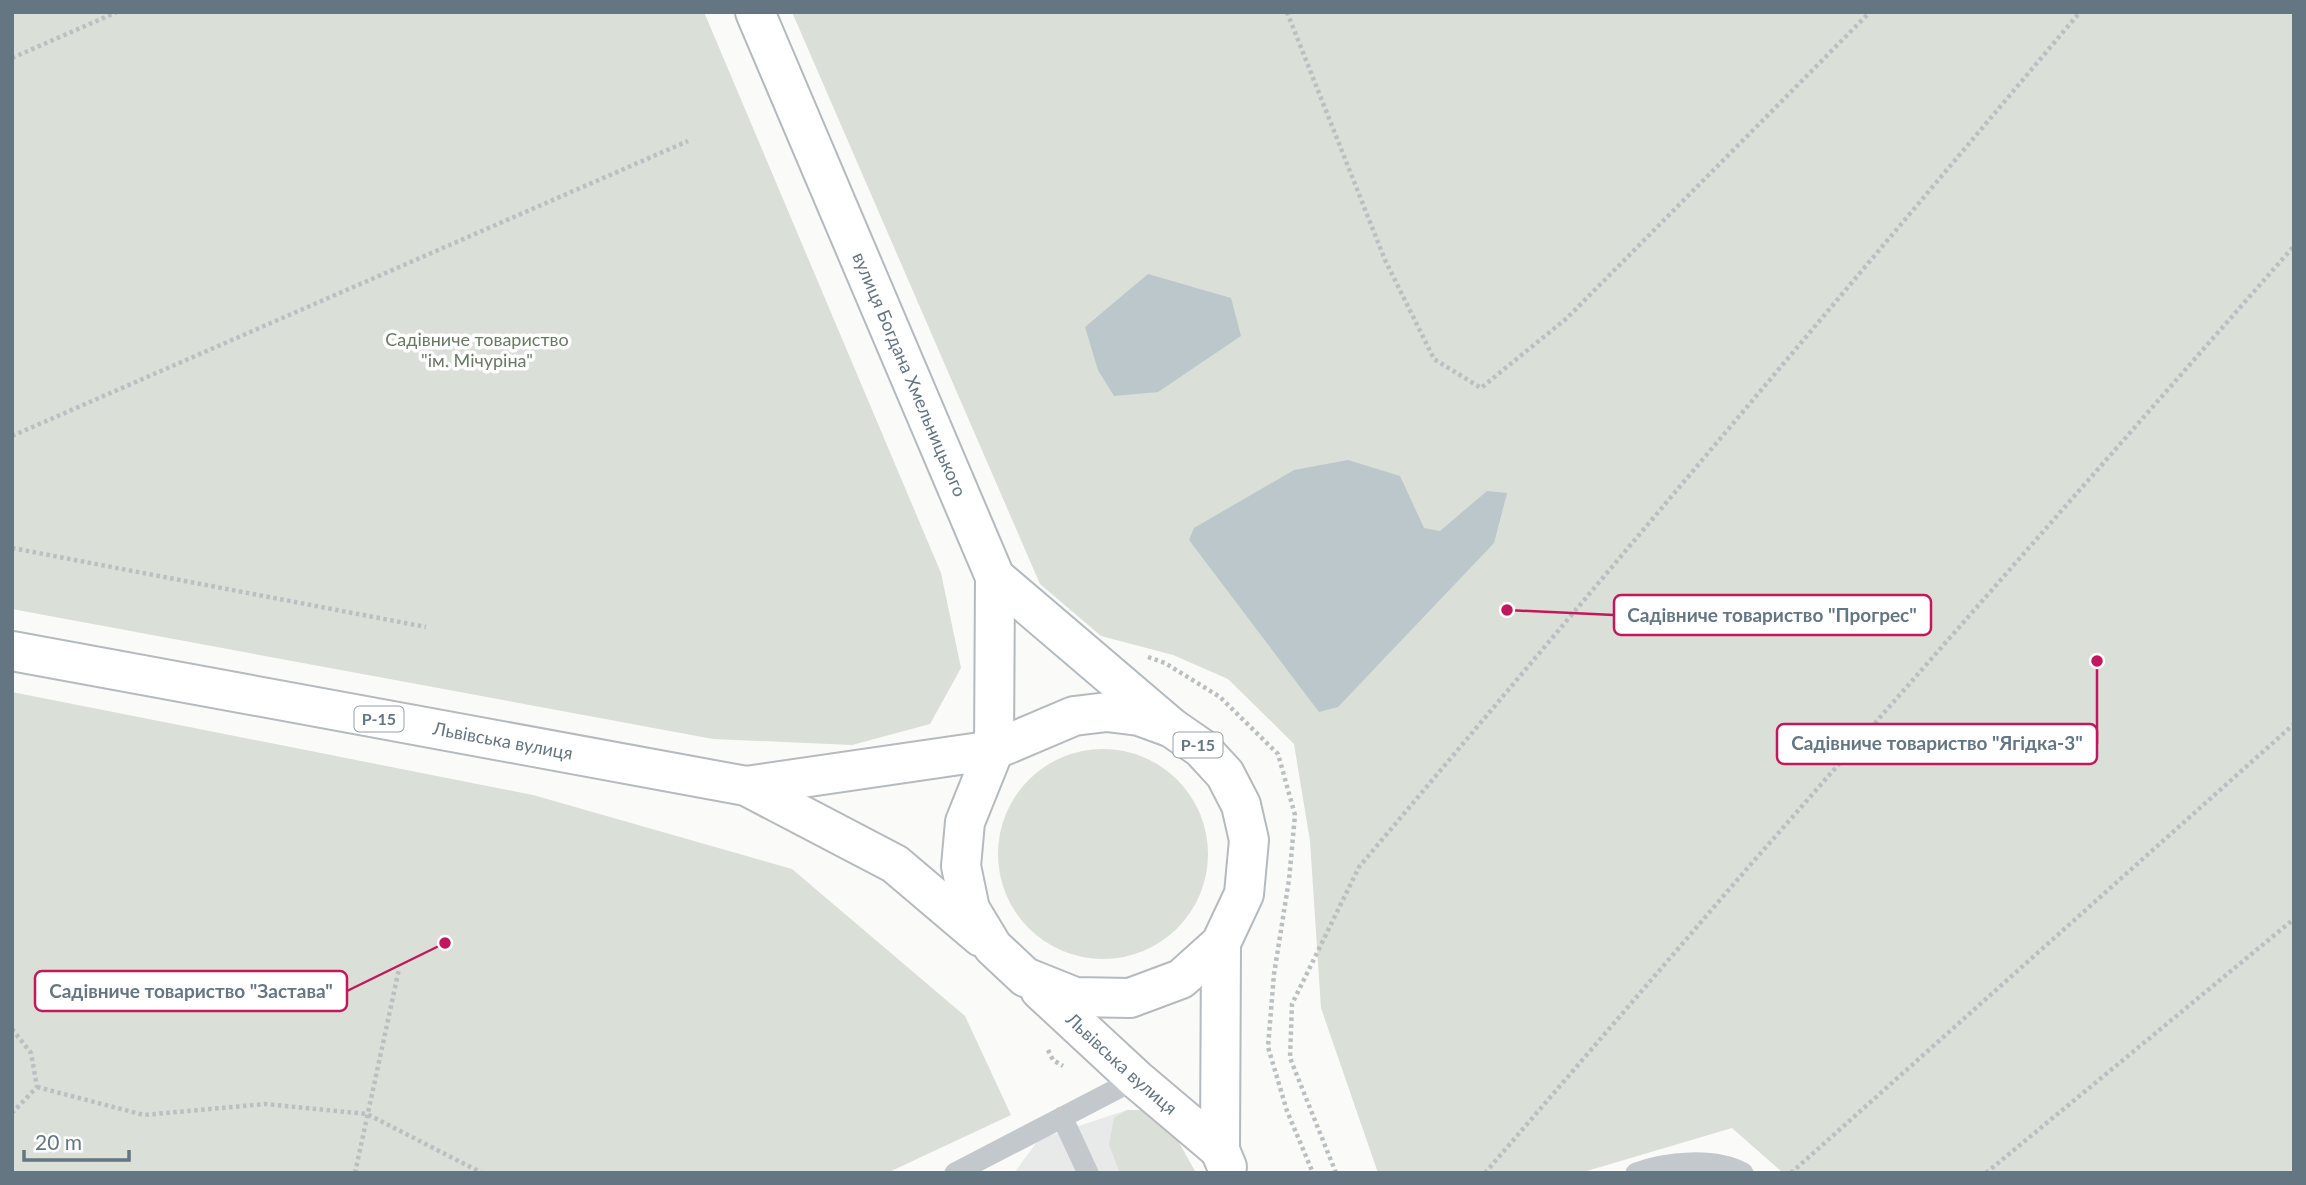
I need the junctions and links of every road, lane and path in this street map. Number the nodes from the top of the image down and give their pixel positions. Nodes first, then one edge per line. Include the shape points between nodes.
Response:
1 (117, 12) edge
2 (755, 12) edge
3 (1287, 12) edge
4 (1870, 12) edge
5 (2080, 12) edge
6 (12, 58) edge
7 (688, 141) dead end
8 (2294, 246) edge
9 (12, 436) edge
10 (12, 548) edge
11 (995, 577) junction
12 (426, 627) dead end
13 (12, 651) edge
14 (2294, 724) edge
15 (1172, 728) junction
16 (994, 750) junction
17 (746, 786) junction
18 (2294, 919) edge
19 (1221, 943) junction
20 (993, 947) junction
21 (399, 970) dead end
22 (1025, 977) junction
23 (12, 1029) edge
24 (1136, 1079) junction
25 (37, 1087) junction
26 (12, 1113) edge
27 (367, 1114) junction
28 (1062, 1117) junction
29 (1224, 1162) edge
30 (355, 1173) edge
31 (482, 1173) edge
32 (955, 1173) edge
33 (1088, 1173) edge
34 (1336, 1173) edge
35 (1485, 1173) edge
36 (1636, 1173) edge
37 (1743, 1173) edge
38 (1791, 1173) edge
39 (1986, 1173) edge

1 - 6 path
2 - 11 main road, вулиця Богдана Хмельницького
3 - 4 path via 1385,260 1434,359 1481,388 1567,318
5 - 34 path via 1359,867 1292,1004 1290,1058
7 - 9 path
8 - 35 path
10 - 12 path
11 - 15 main road
11 - 16 main road, вулиця Богдана Хмельницького
13 - 17 main road, Львівська вулиця / Р-15
14 - 38 path
15 - 16 main road, Р-15 via 1139,716 1096,713 1074,716
15 - 19 main road, Р-15 via 1201,748 1225,774 1241,805 1249,840 1244,894
16 - 17 main road, Львівська вулиця / Р-15
16 - 20 main road via 965,822 961,866 970,909
17 - 20 main road, Львівська вулиця / Р-15 via 895,864
18 - 39 path
19 - 22 main road via 1181,979 1130,998 1075,998
19 - 29 main road, Львівська вулиця / Р-15
20 - 22 main road, Р-15
21 - 27 path
22 - 24 main road, Львівська вулиця / Р-15
23 - 25 path via 31,1053
24 - 28 lane
24 - 29 main road, Львівська вулиця / Р-15
25 - 26 path
25 - 27 path via 144,1115 265,1104
27 - 30 path
27 - 31 path
28 - 32 lane
28 - 33 lane
36 - 37 lane via 1694,1162 1733,1167

